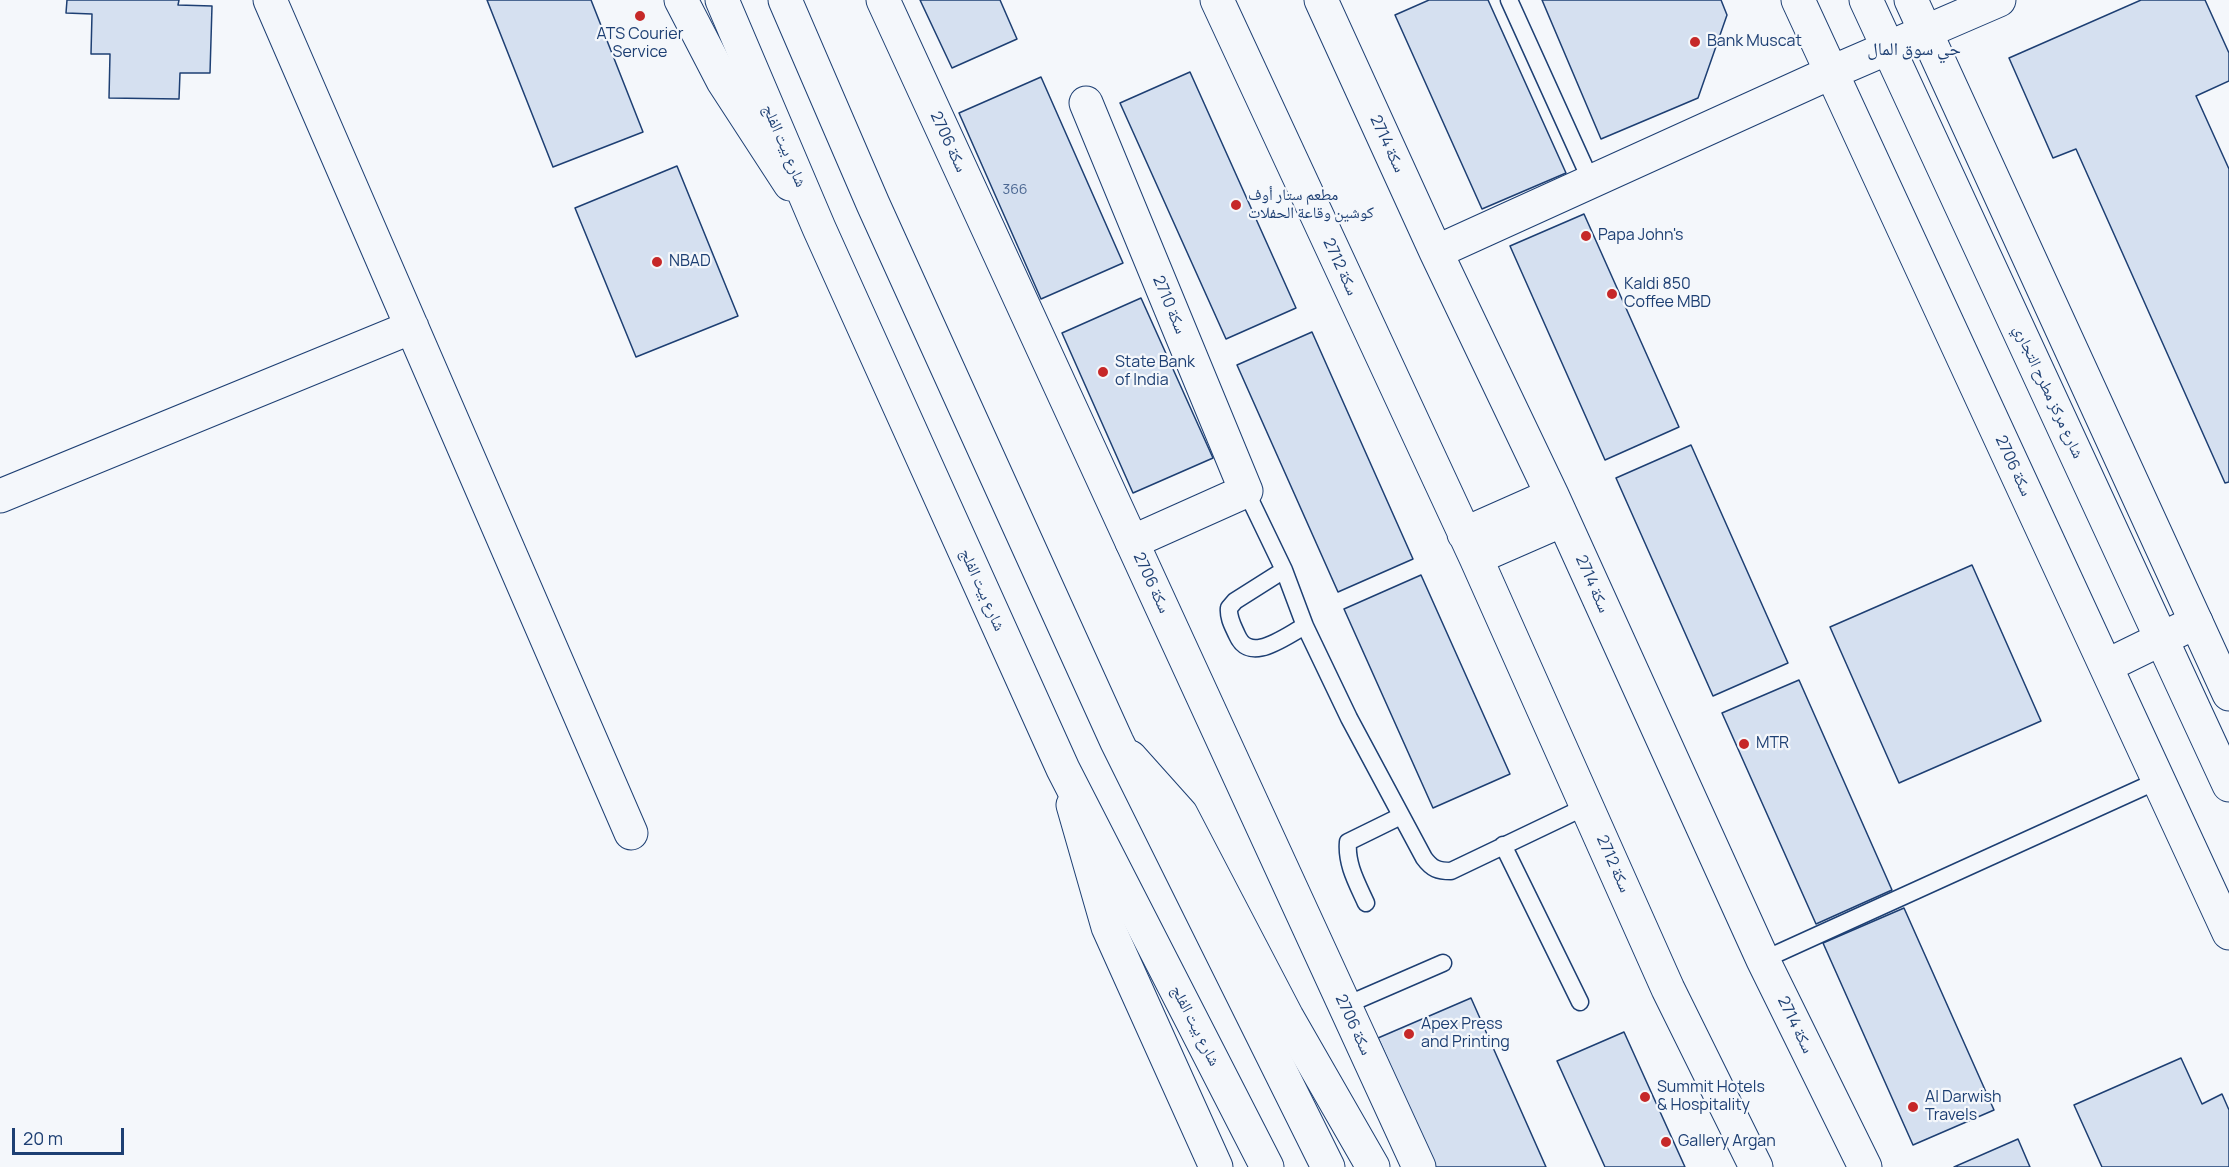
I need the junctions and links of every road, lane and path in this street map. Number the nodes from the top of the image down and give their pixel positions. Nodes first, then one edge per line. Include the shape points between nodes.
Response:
1 (270, 0) edge
2 (681, 0) edge
3 (722, 0) edge
4 (785, 0) edge
5 (883, 0) edge
6 (1217, 0) edge
7 (1321, 0) edge
8 (1509, 0) edge
9 (1798, 0) edge
10 (1866, 0) edge
11 (1911, 0) edge
12 (1999, 0) edge
13 (1926, 31) junction
14 (1888, 47) junction
15 (1830, 73) junction
16 (1086, 103) dead end
17 (1591, 182) junction
18 (819, 228) junction
19 (1436, 252) junction
20 (412, 327) junction
21 (1246, 491) junction
22 (0, 496) edge
23 (1557, 508) junction
24 (1132, 542) junction
25 (1470, 546) junction
26 (1284, 570) junction
27 (2196, 622) junction
28 (1305, 626) junction
29 (2162, 639) junction
30 (2106, 666) junction
31 (2229, 694) edge
32 (1117, 742) junction
33 (1063, 769) junction
34 (2159, 780) junction
35 (2229, 785) edge
36 (1587, 806) junction
37 (1401, 816) junction
38 (631, 833) dead end
39 (1503, 845) junction
40 (1366, 903) dead end
41 (2229, 933) edge
42 (1763, 960) junction
43 (1443, 963) dead end
44 (1580, 1002) dead end
45 (1344, 1006) junction
46 (1216, 1167) edge
47 (1268, 1167) edge
48 (1329, 1167) edge
49 (1373, 1167) edge
50 (1419, 1167) edge
51 (1756, 1167) edge
52 (1865, 1167) edge

1 - 20 street
2 - 18 street via 723,81
3 - 18 street, شارع بيت الفلج
4 - 32 street
5 - 24 street, سكة 2706
6 - 25 street, سكة 2712
7 - 19 street, سكة 2714
8 - 17 lane
9 - 15 street, سكة 2706
10 - 14 street, شارع مركز مطرح التجاري
11 - 13 street
12 - 13 street
13 - 14 street
13 - 27 street
14 - 15 street
14 - 29 street, شارع مركز مطرح التجاري
15 - 17 street
15 - 30 street, سكة 2706
16 - 21 street, سكة 2710
17 - 19 street
18 - 33 street, شارع بيت الفلج
19 - 23 street, سكة 2714
20 - 22 street
20 - 38 street
21 - 24 street
21 - 26 lane
23 - 25 street
23 - 42 street, سكة 2714
24 - 45 street, سكة 2706
25 - 36 street, سكة 2712
26 - 28 lane
26 - 28 lane via 1236,601 1228,616 1239,641 1249,648 1262,648
27 - 29 street
27 - 31 street
28 - 37 lane
29 - 30 street
29 - 35 street, شارع مركز مطرح التجاري
30 - 34 street, سكة 2706
32 - 48 street
32 - 49 street via 1180,814 1287,1017
33 - 46 street via 1108,927
33 - 47 street, شارع بيت الفلج
34 - 41 street, سكة 2706
34 - 42 lane
36 - 39 lane
36 - 51 street, سكة 2712 via 1668,989
37 - 39 lane via 1431,868 1440,871 1451,871
37 - 40 lane via 1348,842 1351,868
39 - 44 lane
42 - 52 street, سكة 2714
43 - 45 lane
45 - 50 street, سكة 2706

